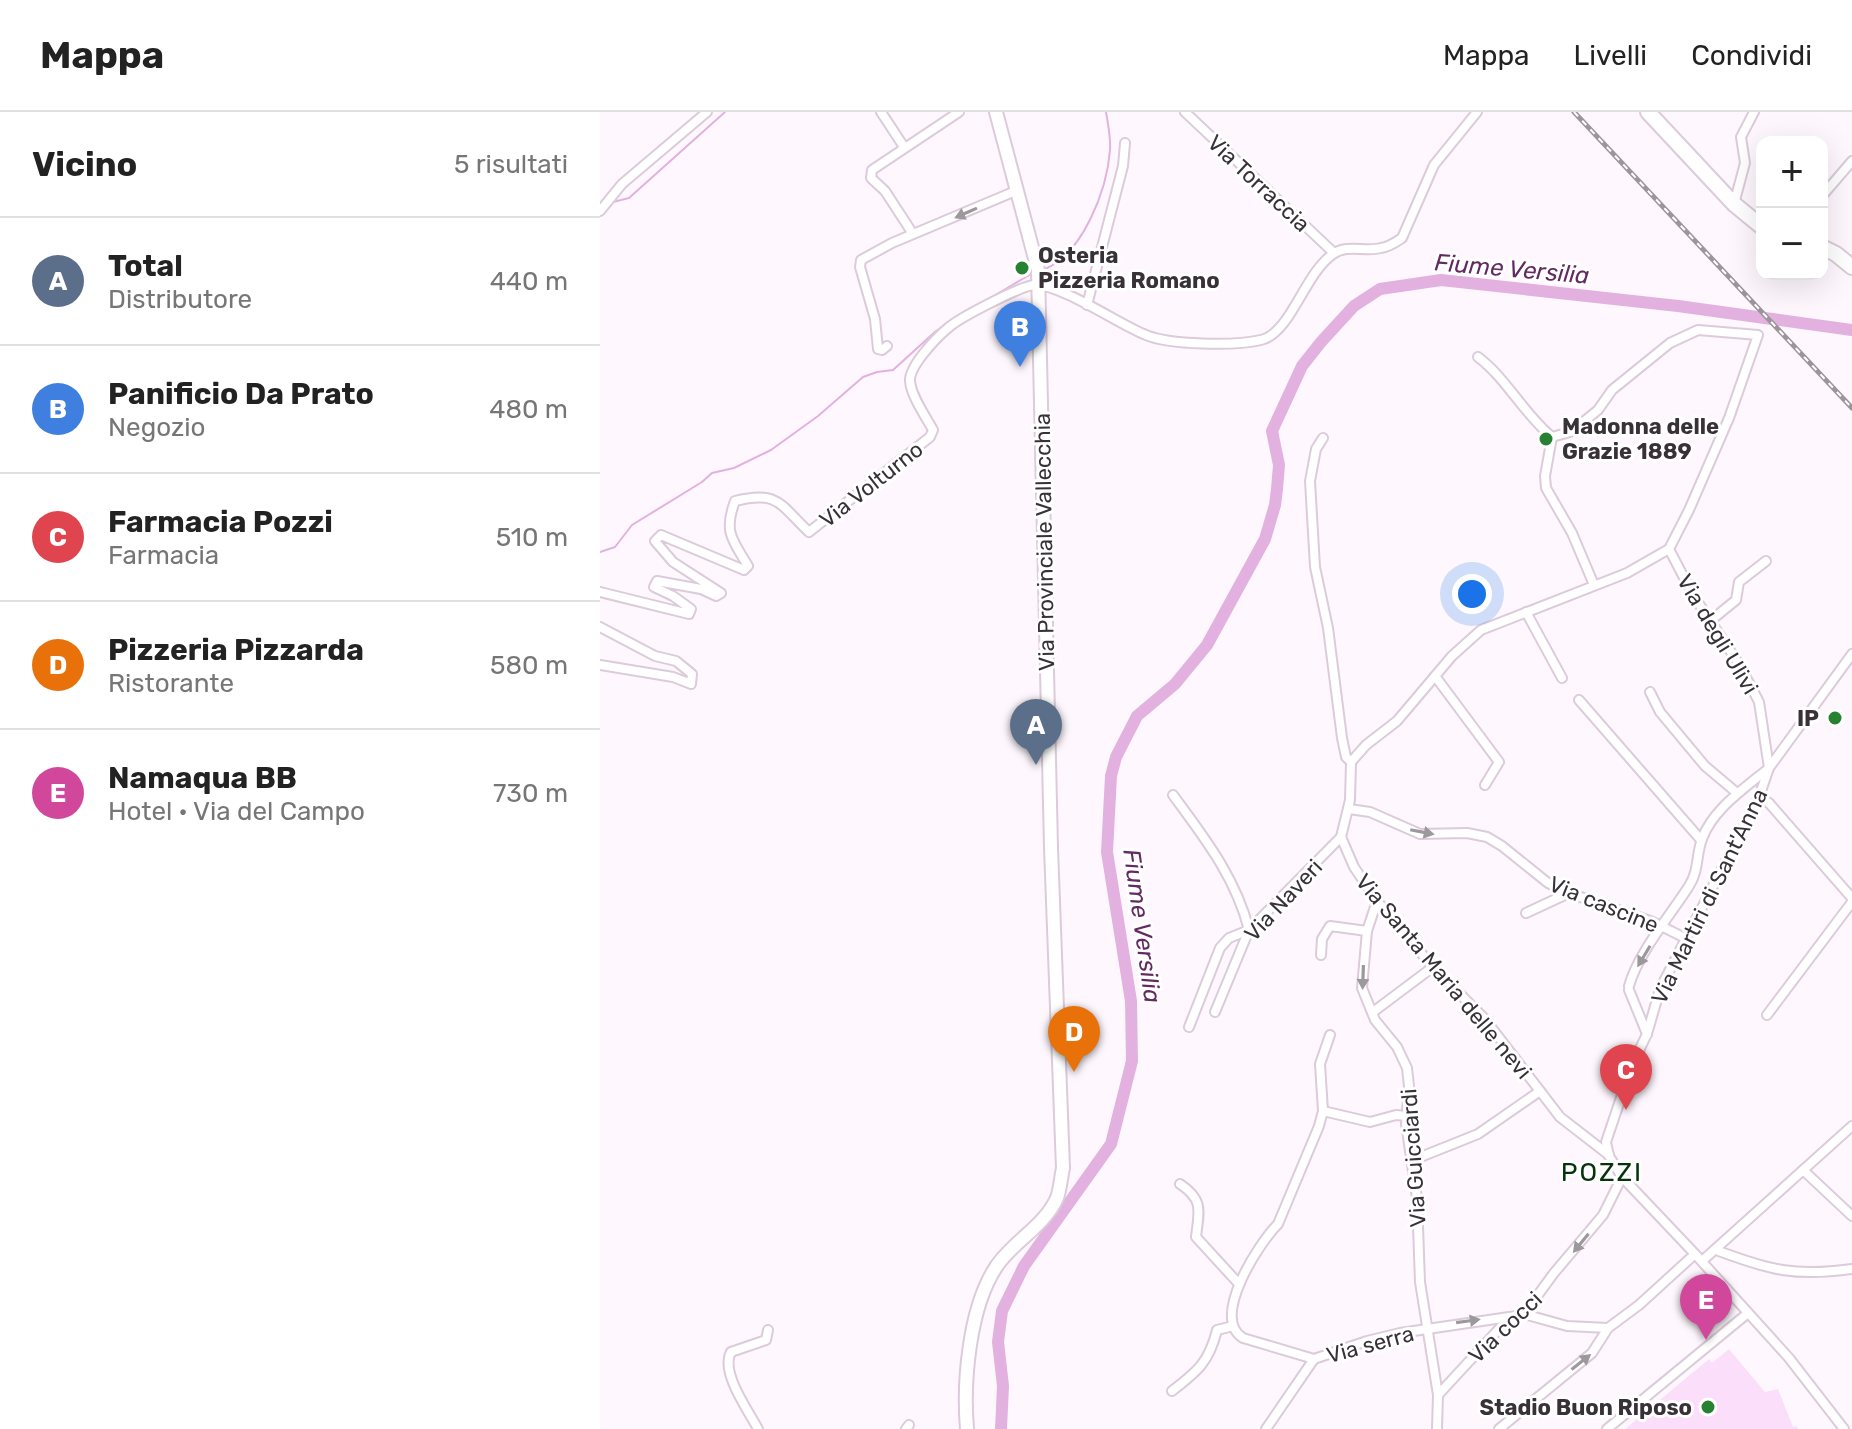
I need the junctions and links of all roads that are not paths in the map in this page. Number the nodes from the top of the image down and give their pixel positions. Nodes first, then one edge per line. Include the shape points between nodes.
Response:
1 (707, 112) edge
2 (881, 112) edge
3 (996, 112) edge
4 (1185, 112) edge
5 (1477, 112) edge
6 (1648, 112) edge
7 (1754, 112) edge
8 (956, 113) edge
9 (1125, 143) dead end
10 (904, 147) junction
11 (1852, 161) edge
12 (1828, 189) edge
13 (1018, 190) junction
14 (1734, 204) junction
15 (605, 206) edge
16 (1756, 222) edge
17 (913, 234) junction
18 (1828, 250) edge
19 (1334, 253) junction
20 (1850, 261) edge
21 (1038, 285) junction
22 (1087, 305) junction
23 (887, 346) dead end
24 (1478, 357) dead end
25 (1552, 437) junction
26 (1323, 438) dead end
27 (1669, 549) junction
28 (1766, 561) dead end
29 (1594, 585) junction
30 (600, 592) edge
31 (1526, 612) junction
32 (1709, 622) junction
33 (600, 627) edge
34 (1852, 654) edge
35 (600, 665) edge
36 (1435, 676) junction
37 (1562, 678) dead end
38 (1650, 692) dead end
39 (1579, 700) dead end
40 (1351, 762) junction
41 (1769, 768) junction
42 (1485, 785) dead end
43 (1737, 793) junction
44 (1173, 795) dead end
45 (1759, 797) junction
46 (1349, 809) junction
47 (1341, 837) junction
48 (1701, 840) junction
49 (1569, 893) junction
50 (1852, 900) edge
51 (1377, 901) junction
52 (1526, 913) dead end
53 (1662, 927) junction
54 (1249, 930) junction
55 (1367, 931) junction
56 (1685, 938) junction
57 (1321, 955) dead end
58 (1433, 967) junction
59 (1215, 1012) dead end
60 (1373, 1012) junction
61 (1767, 1015) dead end
62 (1189, 1027) dead end
63 (1647, 1034) junction
64 (1330, 1035) dead end
65 (1540, 1091) junction
66 (1323, 1111) junction
67 (1406, 1116) junction
68 (1852, 1126) edge
69 (1609, 1156) junction
70 (1413, 1160) junction
71 (1803, 1170) junction
72 (1622, 1177) junction
73 (1180, 1184) dead end
74 (1852, 1216) edge
75 (1716, 1250) junction
76 (1695, 1254) junction
77 (1702, 1261) junction
78 (1852, 1269) edge
79 (1239, 1284) junction
80 (1748, 1313) junction
81 (1524, 1314) junction
82 (1510, 1317) junction
83 (1233, 1326) junction
84 (1608, 1328) junction
85 (1427, 1329) junction
86 (768, 1330) dead end
87 (1314, 1359) junction
88 (1172, 1391) dead end
89 (1438, 1395) junction
90 (1839, 1427) edge
91 (758, 1429) edge
92 (967, 1429) edge
93 (1266, 1429) edge
94 (1437, 1429) edge
95 (1499, 1429) edge
96 (1607, 1429) edge

1 - 15 street via 622,184
2 - 10 street
3 - 13 main road, Via Provinciale Vallecchia
4 - 19 street, Via Torraccia
5 - 19 street via 1434,165 1402,238 1380,249
6 - 14 main road
7 - 14 street via 1741,137 1745,163
8 - 10 street
9 - 22 street
10 - 17 street via 871,175
11 - 12 street
13 -> 17 street
13 - 21 main road, Via Provinciale Vallecchia
14 - 16 main road
17 - 23 street via 861,260 878,349
18 - 20 main road
19 - 22 street via 1298,297 1281,329 1262,340 1171,341 1147,336
21 - 22 street
21 - 30 street, Via Volturno via 950,326 919,359 910,383 933,430 930,437 809,532 780,501 755,496 735,501 731,542 748,566 744,570 661,535 655,541 673,562 721,593 657,581 654,587 691,609 689,614
21 - 92 main road, Via Provinciale Vallecchia via 1063,1168 1057,1198 996,1268 981,1302 966,1374
24 - 25 street
25 - 27 street via 1582,423 1612,390 1670,343 1698,330 1758,335 1729,418
25 - 29 street via 1546,488
26 - 40 street via 1310,481 1315,567 1342,738
27 - 29 street
27 - 32 street, Via degli Ulivi
28 - 32 street via 1739,582 1736,600
29 - 31 street
31 - 36 street via 1481,630
31 - 37 street
32 - 41 street, Via degli Ulivi via 1759,702
33 - 35 street via 655,656 676,661 692,674 691,684
34 - 41 street, Via Martiri di Sant'Anna
36 - 40 street via 1397,721
36 - 42 street via 1499,762
38 - 43 street via 1705,766
39 - 48 street
40 - 46 street
41 - 43 street
41 - 45 street, Via Martiri di Sant'Anna
43 - 48 street
44 - 54 street via 1240,896
45 - 50 street
45 - 56 street, Via Martiri di Sant'Anna
46 - 47 street
46 -> 49 street, Via cascine via 1370,812 1427,836 1487,837
47 - 51 street, Via Santa Maria delle nevi
47 - 54 street, Via Naveri
48 - 53 street via 1692,882
49 - 52 street
49 - 53 street, Via cascine
50 - 61 street
51 - 55 street, Via Guicciardi
51 - 58 street, Via Santa Maria delle nevi
53 - 56 street, Via cascine
53 -> 63 street via 1629,988
54 - 59 street, Via Naveri
54 - 62 street via 1220,948
55 - 57 street via 1330,926
55 -> 60 street, Via Guicciardi via 1362,988
56 - 63 street, Via Martiri di Sant'Anna via 1660,989
58 - 60 street
58 - 65 street, Via Santa Maria delle nevi via 1484,1018
60 - 67 street, Via Guicciardi via 1404,1059 1409,1086
63 - 69 street, Via Martiri di Sant'Anna via 1611,1121
64 - 66 street via 1320,1064
65 - 69 street, Via Santa Maria delle nevi via 1572,1128
65 - 70 street via 1478,1134
66 - 67 street via 1370,1122
66 - 79 street via 1278,1224
67 - 70 street, Via Guicciardi
68 - 71 street
69 - 72 street
70 - 85 street, Via Guicciardi
71 - 74 street
71 - 75 street
72 - 76 street
72 -> 81 street, Via cocci via 1603,1215
73 - 79 street via 1198,1202 1196,1237
75 - 77 street
75 - 78 street via 1784,1272
76 - 77 street
76 - 84 street
77 - 80 street
79 - 83 street via 1230,1318
80 - 90 street
80 - 96 street
81 - 82 street, Via cocci
81 - 84 street via 1567,1326
85 -> 82 street, Via serra
82 - 89 street, Via cocci
83 - 87 street via 1243,1338
83 - 88 street via 1217,1330 1204,1363
95 -> 84 street via 1592,1353
85 - 87 street, Via serra
85 - 89 street, Via Guicciardi
86 - 91 street via 766,1340 731,1352 728,1358 728,1372
87 - 93 street, Via serra
89 - 94 street, Via Guicciardi

